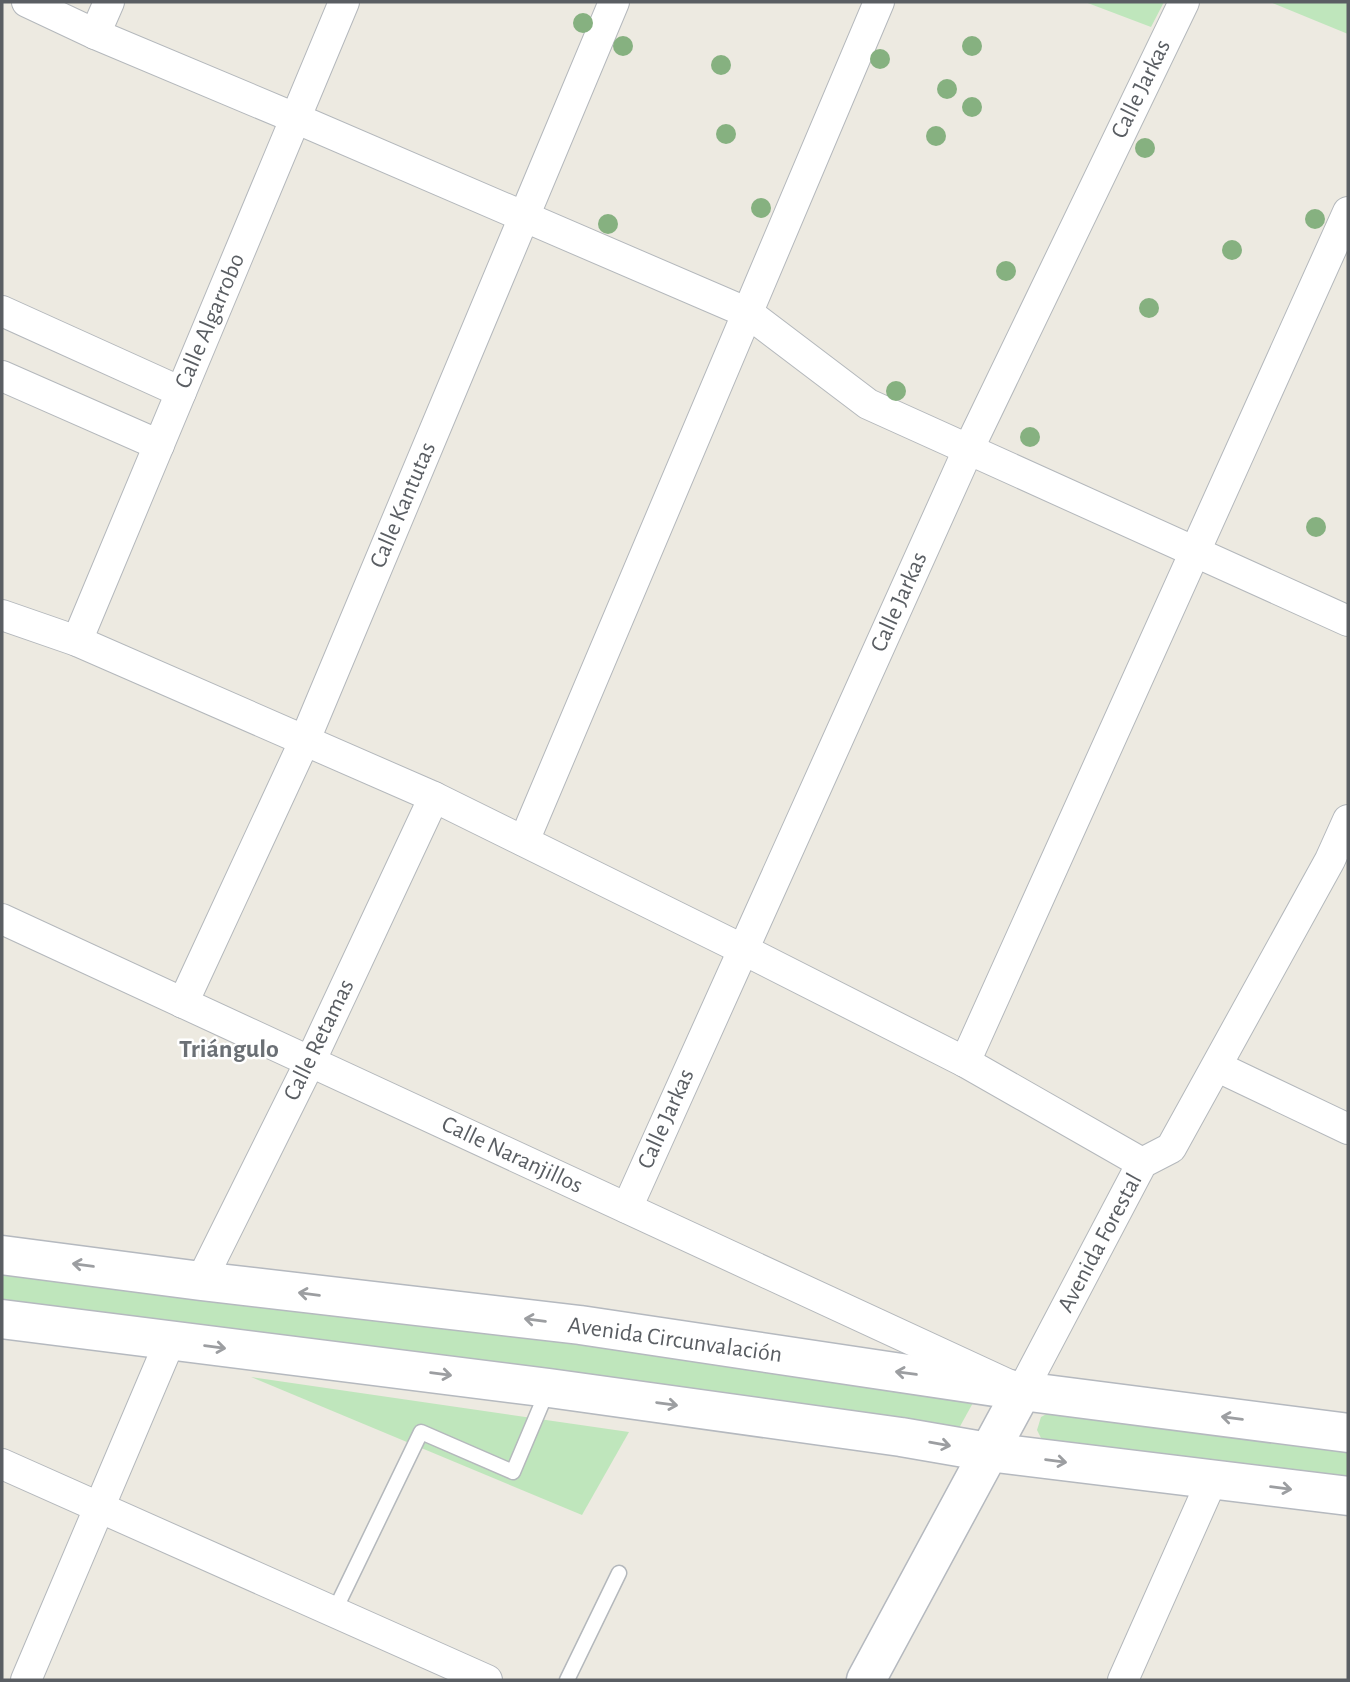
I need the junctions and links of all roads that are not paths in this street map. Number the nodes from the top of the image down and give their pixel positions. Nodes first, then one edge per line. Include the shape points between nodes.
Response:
1 (27, 2) edge
2 (109, 2) edge
3 (344, 2) edge
4 (614, 2) edge
5 (879, 2) edge
6 (1184, 2) edge
7 (95, 34) junction
8 (295, 118) junction
9 (1348, 212) edge
10 (523, 218) junction
11 (2, 311) edge
12 (748, 313) junction
13 (2, 376) edge
14 (181, 392) junction
15 (159, 446) junction
16 (968, 450) junction
17 (1194, 552) junction
18 (2, 615) edge
19 (1348, 621) edge
20 (77, 641) junction
21 (304, 742) junction
22 (434, 797) junction
23 (1348, 820) edge
24 (524, 841) junction
25 (1339, 865) edge
26 (2, 919) edge
27 (742, 949) junction
28 (183, 1003) junction
29 (310, 1062) junction
30 (965, 1062) junction
31 (1218, 1067) junction
32 (1348, 1129) edge
33 (1142, 1163) junction
34 (627, 1208) junction
35 (2, 1255) edge
36 (201, 1281) junction
37 (2, 1319) edge
38 (170, 1341) junction
39 (549, 1388) junction
40 (1022, 1391) junction
41 (1348, 1433) edge
42 (988, 1452) junction
43 (2, 1464) edge
44 (1212, 1480) junction
45 (1348, 1496) edge
46 (100, 1507) junction
47 (619, 1573) dead end
48 (334, 1612) junction
49 (26, 1680) edge
50 (487, 1680) edge
51 (567, 1680) edge
52 (866, 1680) edge
53 (1123, 1680) edge

1 - 7 street
2 - 7 street
3 - 8 street, Calle Algarrobo
4 - 10 street, Calle Kantutas
5 - 12 street
6 - 16 street, Calle Jarkas
7 - 8 street
8 - 10 street
8 - 14 street, Calle Algarrobo
9 - 17 street
10 - 12 street
10 - 21 street, Calle Kantutas
11 - 14 street
12 - 16 street via 868,404
12 - 24 street
13 - 15 street
14 - 15 street, Calle Algarrobo
15 - 20 street, Calle Algarrobo
16 - 17 street
16 - 27 street, Calle Jarkas
17 - 19 street
17 - 30 street
18 - 20 street
20 - 21 street
21 - 22 street
21 - 28 street, Calle Kantutas
22 - 24 street
22 - 29 street, Calle Retamas
23 - 25 street, Avenida Forestal
24 - 27 street
25 - 31 street, Avenida Forestal
26 - 28 street, Calle Naranjillos
27 - 30 street
27 - 34 street, Calle Jarkas
28 - 29 street, Calle Naranjillos
29 - 34 street, Calle Naranjillos
29 - 36 street, Calle Retamas
30 - 33 street
31 - 32 street
31 - 33 street, Avenida Forestal via 1171,1148
33 - 40 street, Avenida Forestal
34 - 40 street, Calle Naranjillos
36 -> 35 main road, Avenida Circunvalación
40 -> 36 main road, Avenida Circunvalación via 580,1325
37 - 38 main road
38 -> 39 main road
38 - 46 street
39 -> 42 main road
39 - 48 lane via 513,1472 421,1432
41 -> 40 main road, Avenida Circunvalación
40 - 42 main road, Avenida Forestal
42 -> 44 main road
42 - 52 main road, Avenida Forestal
43 - 46 street
44 -> 45 main road
44 - 53 street
46 - 48 street
46 - 49 street
47 - 51 lane
48 - 50 street

